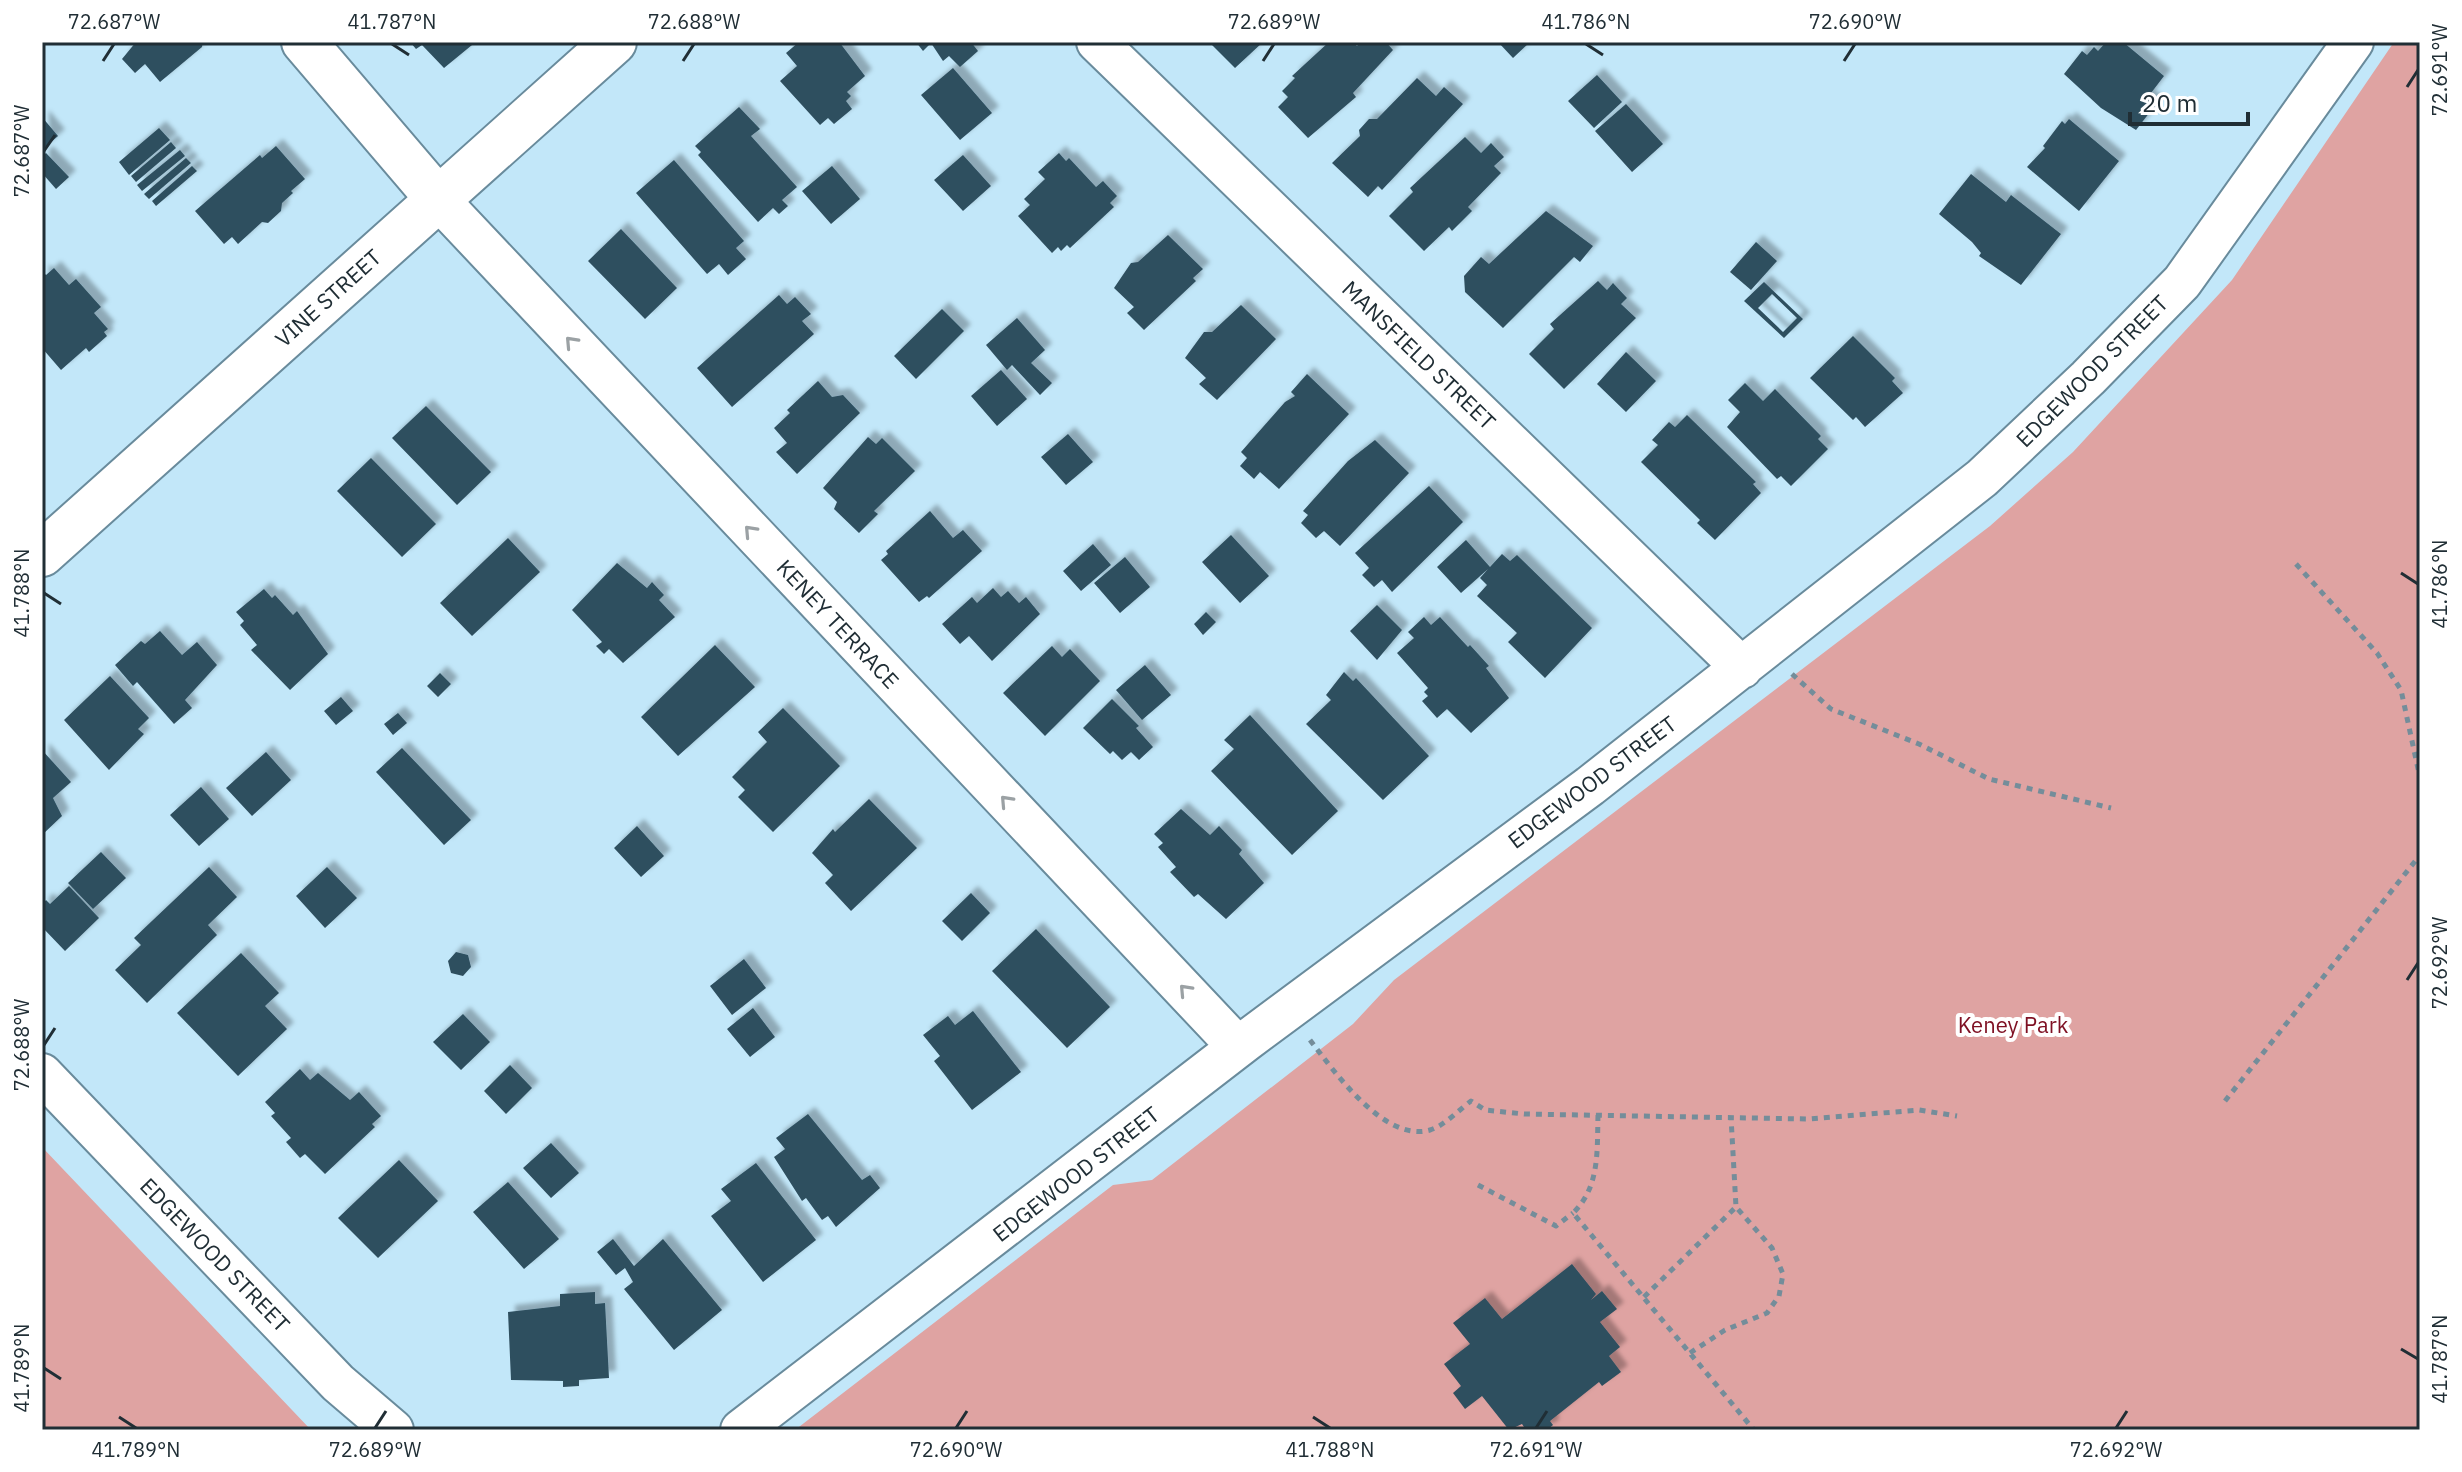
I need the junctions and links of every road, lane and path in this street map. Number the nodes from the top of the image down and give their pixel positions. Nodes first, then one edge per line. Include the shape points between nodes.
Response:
1 (304, 42) edge
2 (614, 42) edge
3 (1097, 42) edge
4 (2353, 42) edge
5 (438, 199) junction
6 (42, 554) edge
7 (2296, 564) dead end
8 (1754, 658) junction
9 (2420, 778) edge
10 (2111, 808) dead end
11 (2420, 855) edge
12 (1287, 1010) junction
13 (1238, 1047) junction
14 (42, 1074) edge
15 (2225, 1101) dead end
16 (1598, 1115) junction
17 (1957, 1116) dead end
18 (1731, 1117) junction
19 (1478, 1185) dead end
20 (1736, 1207) junction
21 (1573, 1213) junction
22 (1644, 1297) junction
23 (1690, 1353) junction
24 (393, 1430) edge
25 (741, 1430) edge
26 (1754, 1430) edge

1 - 5 street
2 - 5 street, VINE STREET
3 - 8 street, MANSFIELD STREET
4 - 8 street, EDGEWOOD STREET via 2182,282 1982,478
5 - 6 street, VINE STREET
13 -> 5 street, KENEY TERRACE
7 - 9 path via 2377,653 2401,690
8 - 10 path via 1831,709 1989,779
8 - 12 street, EDGEWOOD STREET
11 - 15 path
12 - 13 street, EDGEWOOD STREET
12 - 16 path via 1349,1089 1377,1116 1409,1131 1431,1130 1471,1101 1485,1110
13 - 25 street, EDGEWOOD STREET
14 - 24 street, EDGEWOOD STREET via 338,1383
16 - 18 path
16 - 21 path via 1595,1177 1588,1199
17 - 18 path via 1919,1110 1808,1119
18 - 20 path
19 - 21 path via 1556,1226
20 - 22 path
20 - 23 path via 1772,1248 1783,1274 1779,1296 1767,1313 1725,1330
21 - 22 path
22 - 23 path
23 - 26 path

